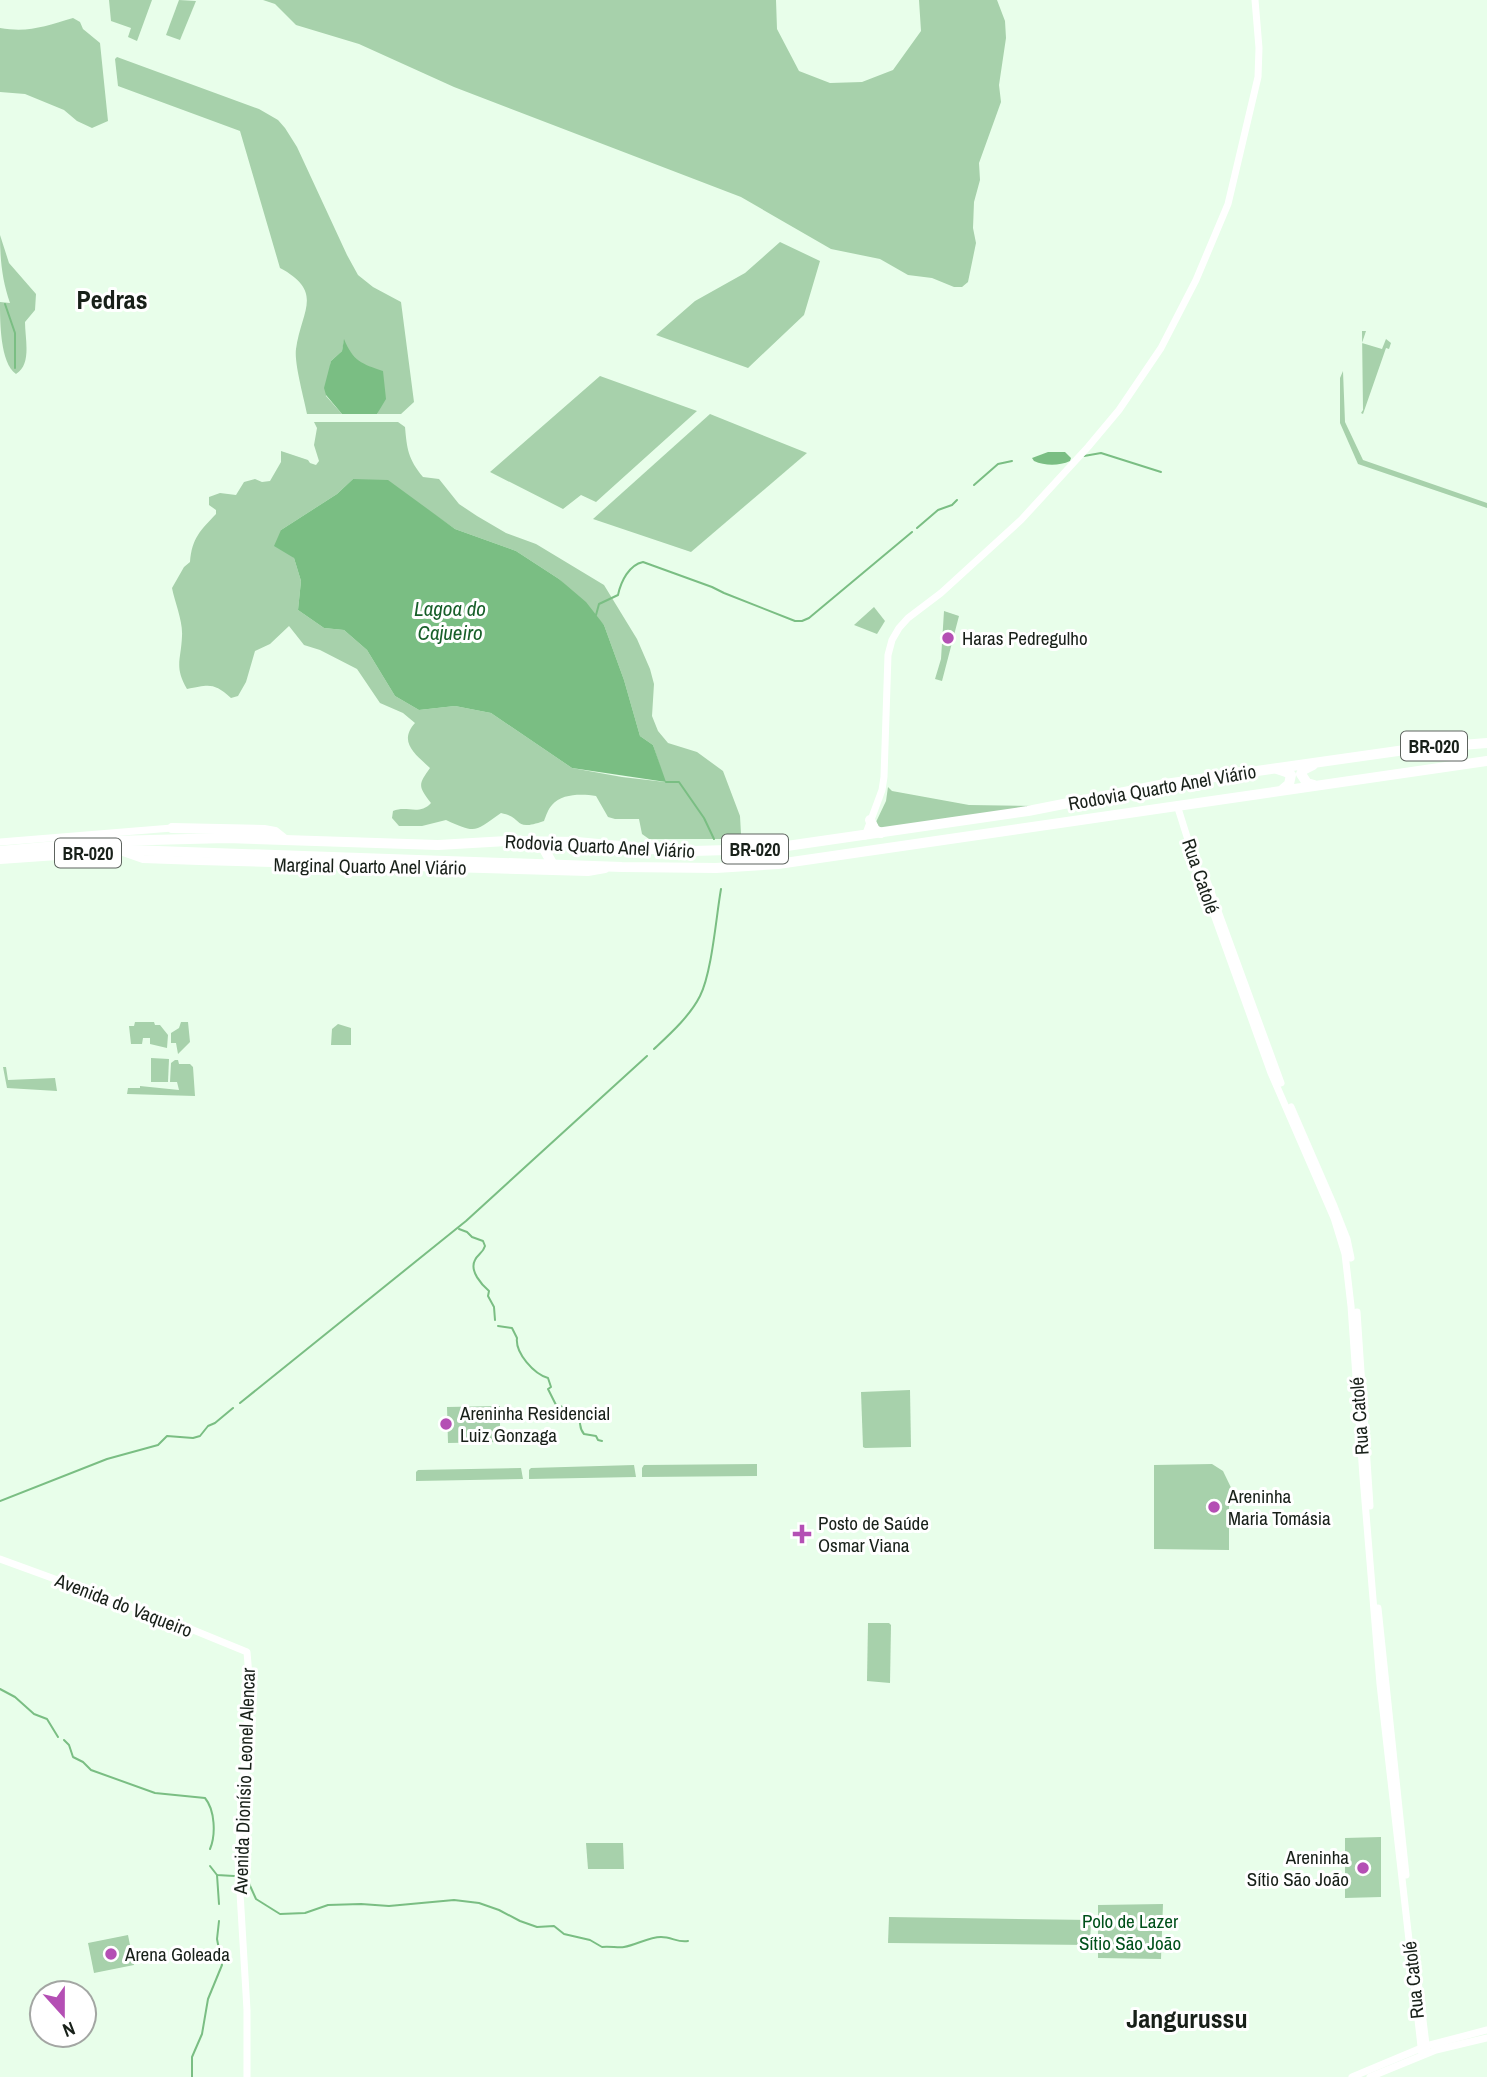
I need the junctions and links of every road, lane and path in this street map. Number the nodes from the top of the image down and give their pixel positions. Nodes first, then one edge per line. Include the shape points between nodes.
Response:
1 (1255, 0) edge
2 (1487, 743) edge
3 (1330, 760) junction
4 (1487, 761) edge
5 (1273, 768) junction
6 (1316, 785) junction
7 (1282, 790) junction
8 (1179, 805) junction
9 (870, 820) junction
10 (904, 830) junction
11 (173, 833) junction
12 (881, 833) junction
13 (865, 835) junction
14 (557, 841) junction
15 (0, 842) edge
16 (815, 843) junction
17 (906, 846) junction
18 (0, 851) edge
19 (120, 851) junction
20 (175, 851) junction
21 (290, 855) junction
22 (814, 858) junction
23 (0, 859) edge
24 (325, 865) junction
25 (553, 865) junction
26 (622, 867) junction
27 (0, 1559) edge
28 (247, 1652) joint
29 (1487, 2030) edge
30 (1487, 2038) edge
31 (1424, 2050) junction
32 (247, 2077) edge
33 (1352, 2077) edge
34 (1370, 2077) edge

1 - 9 street via 1258,77 1228,204 1196,280 1161,348 1088,447 1011,531 899,628 888,655 884,777
2 - 3 highway, Rodovia Quarto Anel Viário / BR-020
3 - 5 highway, Rodovia Quarto Anel Viário / BR-020
3 - 6 highway via 1302,771 1305,781
4 - 6 highway, Rodovia Quarto Anel Viário / BR-020
5 - 7 highway via 1291,775
5 - 10 highway, Rodovia Quarto Anel Viário / BR-020
6 - 7 highway, Rodovia Quarto Anel Viário / BR-020
7 - 8 highway, Rodovia Quarto Anel Viário / BR-020
8 - 17 highway, Rodovia Quarto Anel Viário / BR-020
8 - 31 street, Rua Catolé via 1271,1073 1332,1207 1344,1247 1383,1683
9 - 12 highway
9 - 13 street
10 - 12 highway, Rodovia Quarto Anel Viário / BR-020
10 - 17 highway
11 - 14 highway, Rodovia Quarto Anel Viário / BR-020 via 438,845
11 - 15 street
11 - 18 highway, Rodovia Quarto Anel Viário / BR-020
11 - 20 highway
12 - 13 highway, Rodovia Quarto Anel Viário / BR-020
13 - 16 highway, Rodovia Quarto Anel Viário / BR-020
14 - 16 highway, Rodovia Quarto Anel Viário / BR-020 via 693,851
14 - 25 highway via 544,849
16 - 22 highway
17 - 22 highway, Rodovia Quarto Anel Viário / BR-020
19 - 20 highway, Rodovia Quarto Anel Viário / BR-020
19 - 23 highway, Rodovia Quarto Anel Viário / BR-020
19 - 24 main road, Marginal Quarto Anel Viário / BR-020 via 144,859
20 - 21 highway, Rodovia Quarto Anel Viário / BR-020
21 - 24 highway
21 - 25 highway, Rodovia Quarto Anel Viário / BR-020
22 - 26 highway, Rodovia Quarto Anel Viário / BR-020 via 735,867
24 - 26 main road, Marginal Quarto Anel Viário / BR-020 via 588,872
25 - 26 highway, Rodovia Quarto Anel Viário / BR-020
27 - 28 street, Avenida do Vaqueiro
28 - 32 street, Avenida Dionísio Leonel Alencar via 250,1688 238,1859
29 - 31 street
30 - 31 street
31 - 33 street
31 - 34 street

